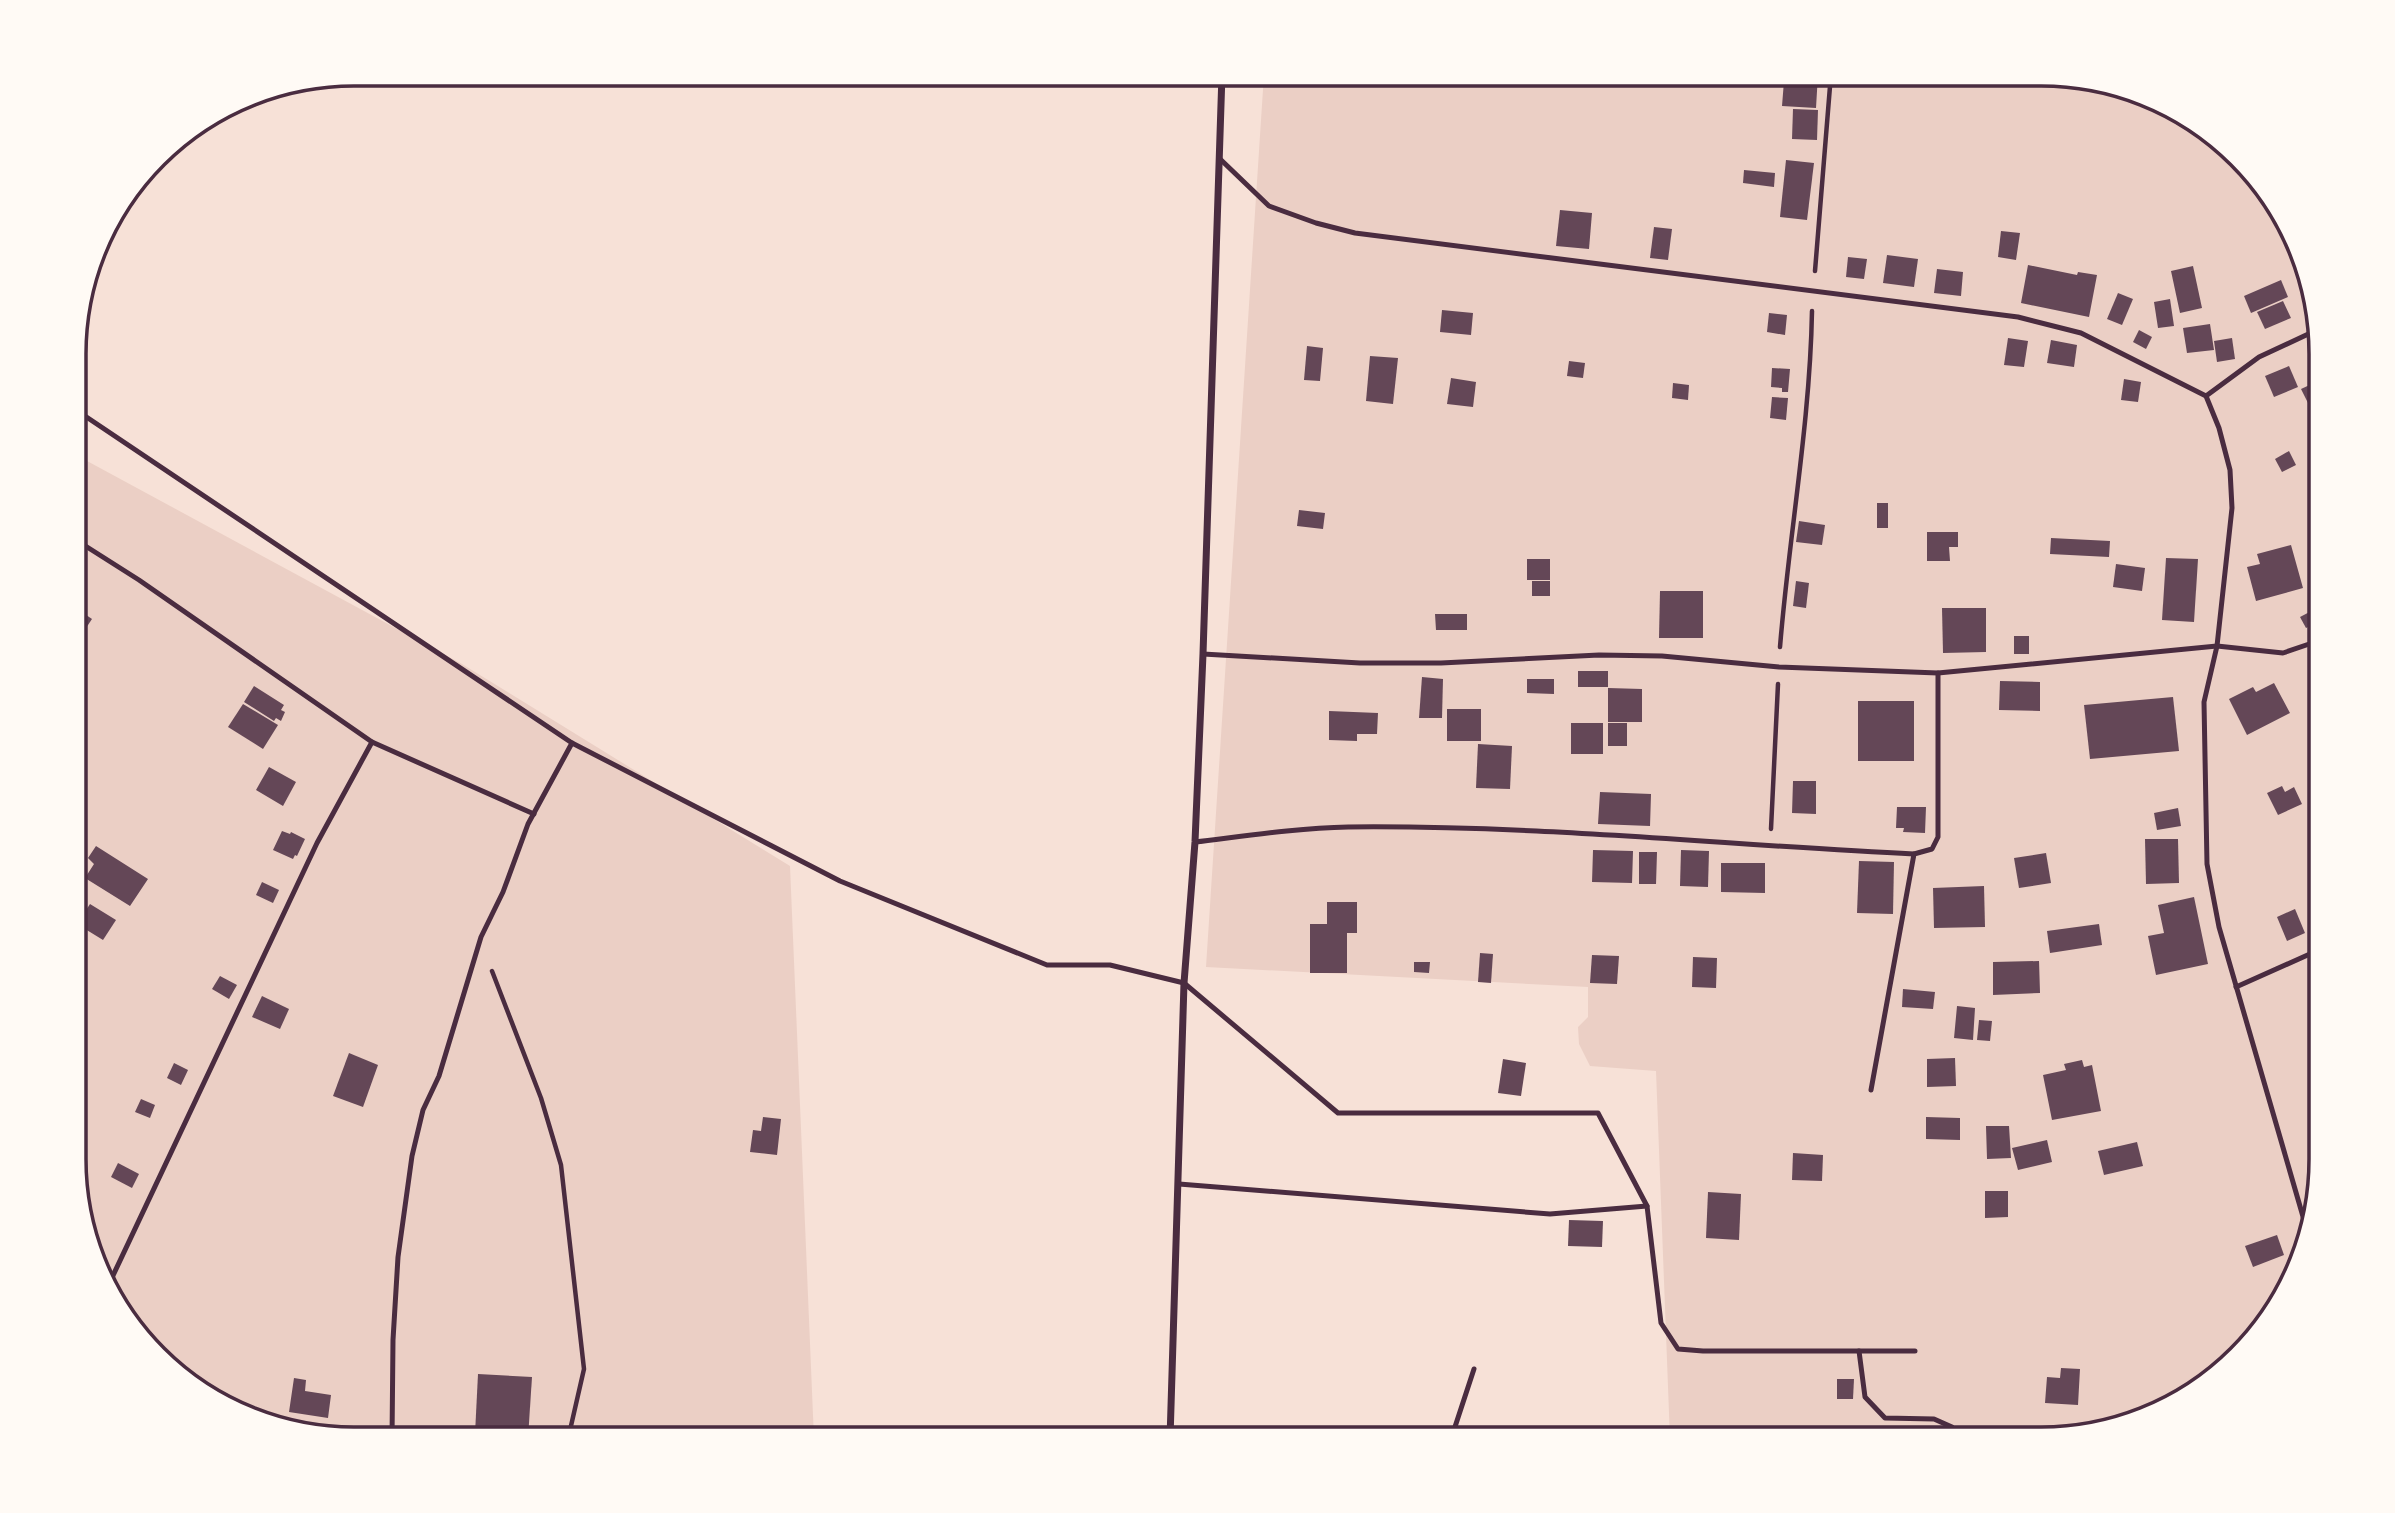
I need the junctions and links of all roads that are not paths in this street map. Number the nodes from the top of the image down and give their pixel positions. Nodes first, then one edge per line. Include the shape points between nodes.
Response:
1 (1222, 86) edge
2 (1219, 158) junction
3 (2309, 334) edge
4 (2206, 396) junction
5 (86, 417) edge
6 (86, 546) edge
7 (2309, 644) edge
8 (2217, 646) junction
9 (1203, 654) junction
10 (1938, 673) junction
11 (372, 742) junction
12 (572, 743) junction
13 (534, 814) junction
14 (1195, 842) junction
15 (1914, 854) junction
16 (2309, 954) edge
17 (1184, 983) junction
18 (2235, 987) junction
19 (1871, 1090) dead end
20 (1179, 1184) junction
21 (1647, 1206) junction
22 (2303, 1216) edge
23 (112, 1277) edge
24 (1859, 1351) junction
25 (1915, 1351) dead end
26 (1474, 1369) dead end
27 (392, 1427) edge
28 (1170, 1427) edge
29 (1455, 1427) edge
30 (1952, 1427) edge

1 - 2 street
2 - 4 lane via 1269,206 1355,233 2018,317 2081,333
2 - 9 street
3 - 4 lane via 2259,357
4 - 8 lane via 2230,470 2232,508
5 - 12 lane
6 - 11 lane
7 - 8 lane via 2283,653
8 - 10 lane
8 - 18 lane via 2204,702 2207,864
9 - 10 lane via 1360,663 1650,656
9 - 14 street
10 - 15 lane via 1938,837 1932,849
11 - 13 lane
11 - 23 lane via 317,843
12 - 13 lane
12 - 17 lane via 840,881 1046,965 1110,965
13 - 27 lane via 481,937 439,1076 422,1110 398,1257
14 - 15 lane via 1345,827 1509,829
14 - 17 street
15 - 19 lane
16 - 18 lane
17 - 20 street
17 - 21 lane via 1338,1113 1598,1113
18 - 22 lane
20 - 21 lane via 1550,1214
20 - 28 street
21 - 24 lane via 1661,1324 1678,1349
24 - 25 lane
24 - 30 lane via 1865,1397 1885,1418 1934,1419
26 - 29 lane

